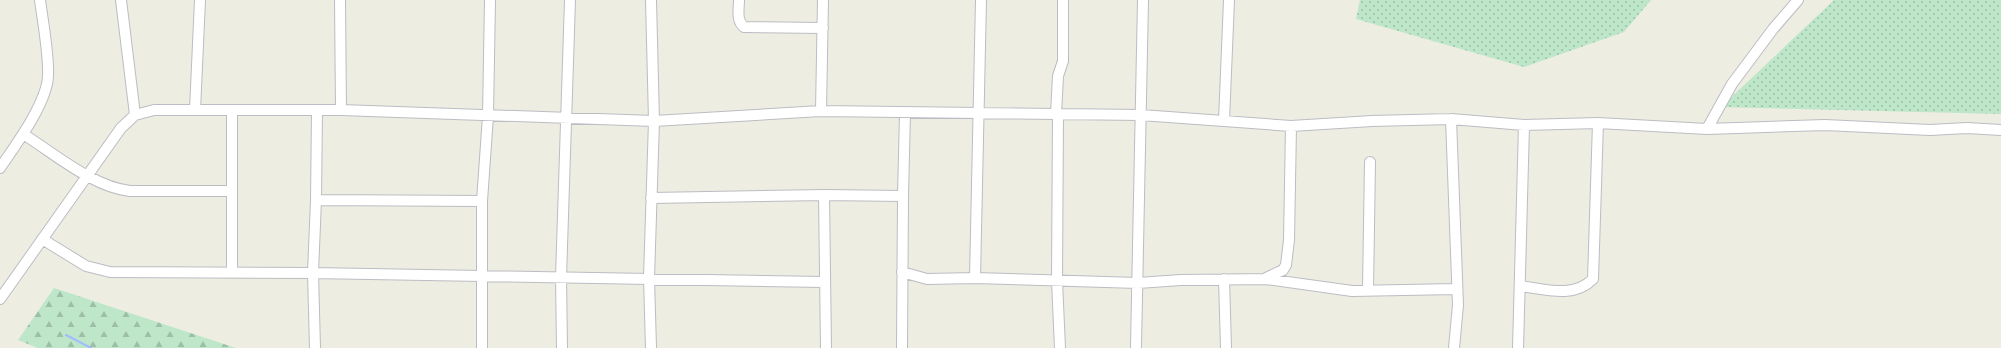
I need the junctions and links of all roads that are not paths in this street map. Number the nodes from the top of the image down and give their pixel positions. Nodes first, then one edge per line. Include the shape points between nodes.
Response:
1 (40, 0) edge
2 (121, 0) edge
3 (200, 0) edge
4 (340, 0) edge
5 (490, 0) edge
6 (570, 0) edge
7 (651, 0) edge
8 (739, 0) edge
9 (823, 0) edge
10 (981, 0) edge
11 (1063, 0) edge
12 (1143, 0) edge
13 (1229, 0) edge
14 (1798, 0) edge
15 (822, 28) junction
16 (196, 110) junction
17 (232, 110) junction
18 (317, 110) junction
19 (341, 110) junction
20 (821, 111) junction
21 (906, 113) junction
22 (977, 114) junction
23 (1057, 114) junction
24 (135, 115) junction
25 (1141, 115) junction
26 (488, 116) junction
27 (566, 118) junction
28 (1451, 119) junction
29 (654, 121) junction
30 (1224, 121) junction
31 (1598, 123) junction
32 (1524, 125) junction
33 (1291, 126) junction
34 (1707, 130) junction
35 (2001, 130) edge
36 (23, 134) junction
37 (1370, 162) dead end
38 (0, 168) edge
39 (87, 175) junction
40 (232, 190) junction
41 (824, 195) junction
42 (903, 196) junction
43 (651, 198) junction
44 (316, 200) junction
45 (482, 200) junction
46 (42, 238) junction
47 (902, 272) junction
48 (232, 273) junction
49 (313, 273) junction
50 (484, 276) junction
51 (561, 277) junction
52 (649, 278) junction
53 (975, 278) junction
54 (1224, 279) junction
55 (1266, 279) junction
56 (1057, 281) junction
57 (824, 282) junction
58 (1138, 283) junction
59 (1520, 286) junction
60 (1456, 289) junction
61 (1368, 290) junction
62 (1, 296) edge
63 (1136, 346) dead end
64 (315, 348) edge
65 (482, 348) edge
66 (562, 348) edge
67 (651, 348) edge
68 (826, 348) edge
69 (902, 348) edge
70 (1060, 348) edge
71 (1226, 348) edge
72 (1454, 348) edge
73 (1518, 348) edge

1 - 36 street via 48,77 41,99
2 - 24 street
3 - 16 street
4 - 19 street
5 - 26 street
6 - 27 street
7 - 29 street
8 - 15 street via 740,24 744,27
9 - 15 street
10 - 22 street
11 - 23 street via 1063,61 1058,76
12 - 25 street
13 - 30 street
14 - 34 street via 1732,84
15 - 20 street
16 - 17 street
16 - 24 street via 154,110
17 - 18 street
17 - 40 street
18 - 19 street
18 - 44 street
19 - 26 street
20 - 21 street
20 - 29 street
21 - 22 street
21 - 42 street
22 - 23 street
22 - 53 street
23 - 25 street
23 - 56 street
24 - 39 street via 121,128
25 - 30 street
25 - 58 street
26 - 27 street
26 - 45 street
27 - 29 street
27 - 51 street
28 - 32 street
28 - 33 street
28 - 60 street
29 - 43 street
30 - 33 street
31 - 32 street
31 - 34 street
31 - 59 street via 1593,279 1578,290 1567,292
32 - 59 street
33 - 55 street via 1289,240 1286,265 1283,270
34 - 35 street via 1832,124 1930,130
36 - 38 street
36 - 39 street
37 - 61 street
39 - 40 street via 118,190 130,192
39 - 46 street
40 - 48 street
41 - 42 street
41 - 43 street
41 - 57 street
42 - 47 street
43 - 52 street
44 - 45 street
44 - 49 street
45 - 50 street
46 - 48 street via 86,266 97,270
46 - 62 street
47 - 53 street via 927,279
47 - 69 street
48 - 49 street
49 - 50 street
49 - 64 street
50 - 51 street
50 - 65 street
51 - 52 street
51 - 66 street
52 - 57 street
52 - 67 street
53 - 56 street
54 - 55 street
54 - 58 street
54 - 71 street
55 - 61 street via 1352,291
56 - 58 street
56 - 70 street
57 - 68 street
58 - 63 street
59 - 73 street
60 - 61 street
60 - 72 street via 1458,305

